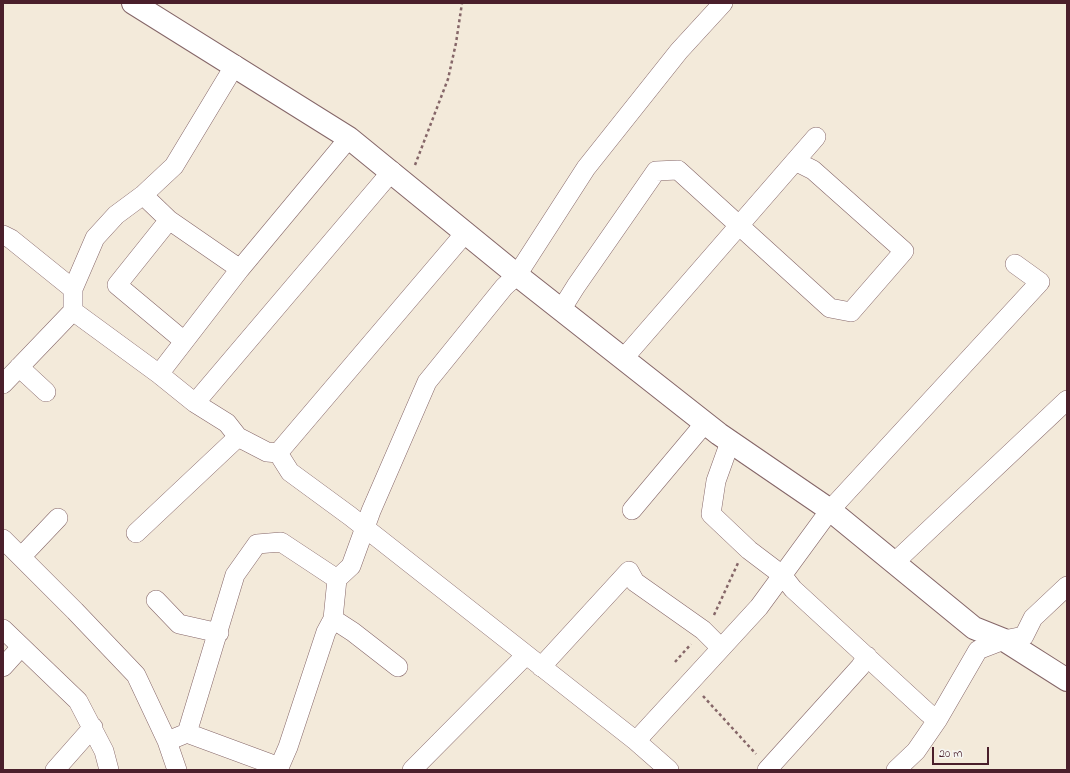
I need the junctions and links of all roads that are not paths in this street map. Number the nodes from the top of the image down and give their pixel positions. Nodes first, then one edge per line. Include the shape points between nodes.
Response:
1 (723, 3) edge
2 (145, 6) edge
3 (235, 66) junction
4 (816, 137) dead end
5 (349, 138) junction
6 (795, 161) junction
7 (398, 176) junction
8 (143, 195) junction
9 (169, 220) junction
10 (738, 227) junction
11 (466, 232) junction
12 (3, 235) edge
13 (1015, 264) dead end
14 (240, 269) junction
15 (517, 275) junction
16 (73, 289) junction
17 (561, 310) junction
18 (74, 311) junction
19 (184, 341) junction
20 (623, 359) junction
21 (19, 367) junction
22 (159, 374) junction
23 (3, 384) edge
24 (46, 392) dead end
25 (1067, 400) edge
26 (195, 403) junction
27 (704, 423) junction
28 (238, 437) junction
29 (730, 442) junction
30 (278, 453) junction
31 (632, 510) dead end
32 (830, 510) junction
33 (58, 518) dead end
34 (364, 529) junction
35 (136, 533) dead end
36 (3, 540) edge
37 (21, 557) junction
38 (895, 562) junction
39 (782, 575) junction
40 (337, 579) junction
41 (1067, 586) edge
42 (156, 600) dead end
43 (333, 619) junction
44 (3, 629) edge
45 (219, 633) junction
46 (1004, 640) junction
47 (21, 647) junction
48 (721, 648) junction
49 (526, 656) junction
50 (867, 656) junction
51 (398, 667) dead end
52 (542, 667) junction
53 (3, 668) edge
54 (1067, 680) edge
55 (938, 719) junction
56 (93, 727) junction
57 (187, 733) junction
58 (167, 741) junction
59 (636, 741) junction
60 (279, 769) edge
61 (768, 769) edge
62 (55, 770) edge
63 (109, 770) edge
64 (177, 770) edge
65 (412, 770) edge
66 (669, 770) edge
67 (896, 770) edge

1 - 15 street via 679,51 586,168
2 - 3 street
3 - 5 street
3 - 8 street via 174,166
4 - 6 street
5 - 7 street
5 - 14 street
6 - 10 street
6 - 10 street via 813,170 904,251 851,312 830,308
7 - 11 street
7 - 26 street
8 - 9 street
8 - 16 street via 116,214 95,238
9 - 14 street
9 - 19 street via 117,285
10 - 17 street via 678,170 656,171
10 - 20 street
11 - 15 street
11 - 30 street
12 - 16 street
13 - 32 street via 1040,282
14 - 19 street
15 - 17 street
15 - 34 street via 504,287 427,382
16 - 18 street
17 - 20 street
18 - 21 street
18 - 22 street
19 - 22 street
20 - 27 street
21 - 23 street
21 - 24 street
22 - 26 street
25 - 38 street
26 - 28 street via 227,423
27 - 29 street
27 - 31 street
28 - 30 street via 267,452
28 - 35 street
29 - 32 street
29 - 39 street via 716,481 711,514 749,550
30 - 34 street via 290,472
32 - 38 street
32 - 39 street
33 - 37 street
34 - 40 street via 350,566
34 - 49 street
36 - 37 street
37 - 58 street via 136,675
38 - 46 street via 974,628
39 - 48 street via 759,607
39 - 50 street via 793,589
40 - 43 street
40 - 45 street via 281,542 257,544 235,575
41 - 46 street via 1033,618 1024,636
42 - 45 street via 179,624
43 - 51 street
43 - 60 street via 326,632
44 - 47 street
45 - 57 street
46 - 54 street
46 - 55 street via 978,650
47 - 53 street
47 - 56 street via 78,701
48 - 52 street via 703,630 635,582 629,571
48 - 59 street
49 - 52 street
49 - 65 street
50 - 55 street via 928,713
50 - 61 street
52 - 59 street
55 - 67 street via 916,751
56 - 62 street
56 - 63 street
57 - 58 street
57 - 60 street
58 - 64 street
59 - 66 street

